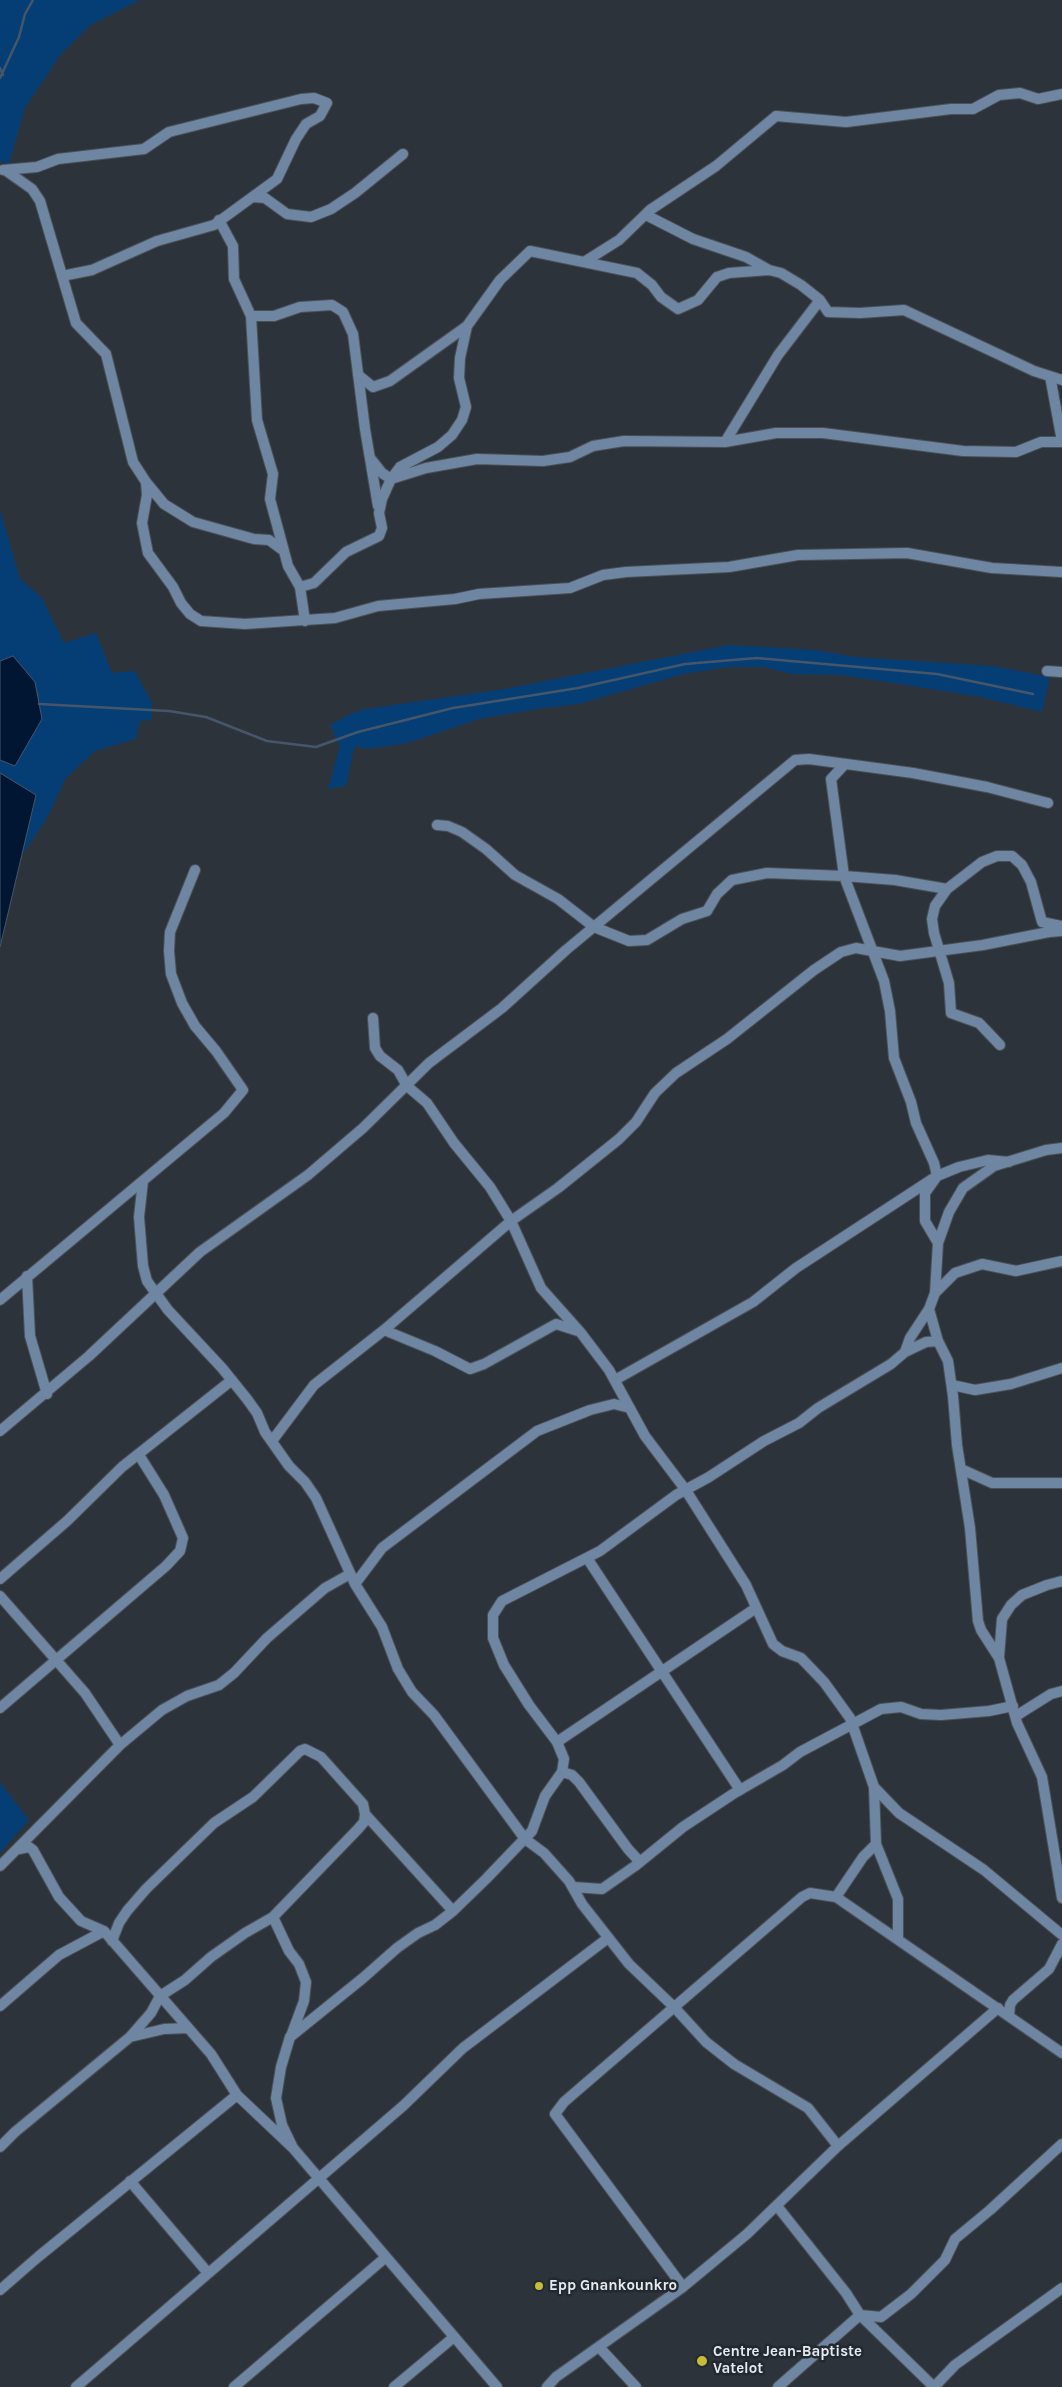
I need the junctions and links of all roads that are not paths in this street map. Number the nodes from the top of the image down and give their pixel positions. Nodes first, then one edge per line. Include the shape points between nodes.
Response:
1 (1062, 94) edge
2 (403, 154) dead end
3 (3, 169) edge
4 (254, 196) junction
5 (646, 215) junction
6 (220, 220) junction
7 (584, 262) junction
8 (769, 270) junction
9 (62, 276) junction
10 (820, 300) junction
11 (251, 316) junction
12 (467, 326) junction
13 (358, 375) junction
14 (1050, 376) junction
15 (1062, 380) edge
16 (1062, 441) edge
17 (725, 442) junction
18 (370, 459) junction
19 (391, 479) junction
20 (146, 482) junction
21 (380, 513) junction
22 (284, 551) junction
23 (1062, 572) edge
24 (300, 587) junction
25 (305, 621) junction
26 (1047, 671) dead end
27 (1062, 672) edge
28 (845, 764) junction
29 (1048, 803) dead end
30 (437, 825) dead end
31 (195, 870) dead end
32 (844, 876) junction
33 (947, 889) junction
34 (1062, 926) edge
35 (594, 927) junction
36 (1062, 931) edge
37 (872, 950) junction
38 (939, 950) junction
39 (373, 1018) dead end
40 (1000, 1045) dead end
41 (407, 1086) junction
42 (1062, 1148) edge
43 (1008, 1162) junction
44 (937, 1176) junction
45 (143, 1181) junction
46 (511, 1221) junction
47 (938, 1243) junction
48 (1062, 1261) edge
49 (27, 1276) junction
50 (156, 1293) junction
51 (936, 1293) junction
52 (0, 1300) edge
53 (929, 1309) junction
54 (384, 1330) junction
55 (582, 1333) junction
56 (938, 1341) junction
57 (905, 1352) junction
58 (1062, 1368) edge
59 (232, 1380) junction
60 (615, 1380) junction
61 (952, 1385) junction
62 (47, 1394) junction
63 (630, 1408) junction
64 (0, 1431) edge
65 (272, 1441) junction
66 (139, 1455) junction
67 (962, 1469) junction
68 (1062, 1483) edge
69 (685, 1489) junction
70 (587, 1558) junction
71 (350, 1574) junction
72 (0, 1579) edge
73 (1062, 1581) edge
74 (355, 1584) junction
75 (0, 1596) edge
76 (756, 1608) junction
77 (999, 1658) junction
78 (57, 1659) junction
79 (662, 1671) junction
80 (1062, 1691) edge
81 (0, 1708) edge
82 (1014, 1711) junction
83 (852, 1724) junction
84 (557, 1742) junction
85 (120, 1745) junction
86 (562, 1772) junction
87 (874, 1787) junction
88 (740, 1790) junction
89 (365, 1814) junction
90 (525, 1839) junction
91 (876, 1844) junction
92 (19, 1848) junction
93 (640, 1862) junction
94 (0, 1866) edge
95 (573, 1886) junction
96 (836, 1896) junction
97 (1062, 1898) edge
98 (453, 1911) junction
99 (273, 1917) junction
100 (104, 1931) junction
101 (1062, 1935) edge
102 (608, 1938) junction
103 (898, 1939) junction
104 (112, 1941) junction
105 (1062, 1944) edge
106 (160, 1996) junction
107 (0, 2006) edge
108 (674, 2007) junction
109 (998, 2008) junction
110 (1009, 2016) junction
111 (188, 2028) junction
112 (130, 2037) junction
113 (290, 2037) junction
114 (1062, 2054) edge
115 (237, 2095) junction
116 (1062, 2144) edge
117 (838, 2146) junction
118 (0, 2147) edge
119 (293, 2148) junction
120 (319, 2178) junction
121 (130, 2181) junction
122 (777, 2206) junction
123 (386, 2257) junction
124 (208, 2273) junction
125 (684, 2287) junction
126 (1062, 2288) edge
127 (0, 2290) edge
128 (860, 2315) junction
129 (454, 2337) junction
130 (599, 2347) junction
131 (76, 2387) edge
132 (234, 2387) edge
133 (394, 2387) edge
134 (497, 2387) edge
135 (548, 2387) edge
136 (636, 2387) edge
137 (778, 2387) edge
138 (934, 2387) edge

1 - 5 street via 1038,99 1020,93 999,95 973,109 846,122 776,116 716,166
2 - 4 street via 355,193 312,217 287,214 266,198
3 - 4 street via 37,167 58,159 144,149 169,132 301,99 314,98 327,103 320,116 306,124 296,139 277,179
3 - 9 street via 32,189 40,201
4 - 6 street
5 - 7 street via 619,240
5 - 8 street
6 - 9 street via 198,231 157,241 92,270
6 - 11 street via 233,246 234,279
7 - 8 street via 638,273 678,309 698,300 716,277
7 - 12 street via 530,251 500,280
8 - 10 street via 781,273
9 - 20 street via 76,323 106,354 132,462
10 - 14 street via 828,312 904,310
10 - 17 street via 778,355
11 - 13 street via 274,316 300,306 332,305 343,312 353,334
11 - 22 street via 257,420 273,474 270,499
12 - 13 street via 390,381 373,387
12 - 19 street via 460,358 459,378 466,407 462,420 438,447 400,467
13 - 18 street
14 - 15 street
14 - 16 street
16 - 17 street via 1041,442 1016,452 963,452 823,433 776,433
17 - 19 street via 624,441 593,446 570,458 543,461 477,459 426,468
18 - 19 street
18 - 21 street
19 - 21 street
20 - 22 street via 164,504 193,522 254,539 270,540
20 - 25 street via 142,523 148,554 190,614 201,621 245,624
21 - 24 street via 382,528 379,536 346,552 314,583
22 - 24 street
23 - 25 street via 992,568 907,553 798,555 729,567 626,572 570,588 479,594 455,600 378,606 335,618
24 - 25 street
26 - 27 street
28 - 29 street via 987,787
28 - 32 street via 831,779
28 - 35 street via 795,760
30 - 35 street via 462,832 515,875 558,899
31 - 45 street via 170,932 171,974 195,1026 243,1090 224,1113
32 - 33 street
32 - 35 street via 767,873 732,880 717,894 707,911 682,919 647,940 629,941
32 - 37 street
33 - 34 street via 982,862 997,856 1012,856 1031,882 1042,922
33 - 38 street via 935,906 932,919
35 - 41 street via 502,1008 429,1063
36 - 38 street
37 - 38 street via 900,956
37 - 44 street via 884,981 894,1058
37 - 46 street via 856,948 841,952 727,1039 676,1073 654,1093 636,1122 619,1139
38 - 40 street via 949,983 951,1013 979,1023
39 - 41 street via 380,1056 398,1070
41 - 46 street via 427,1104 490,1187
41 - 50 street via 308,1175 200,1252
42 - 43 street
43 - 44 street via 988,1160
43 - 47 street via 994,1166 964,1188 949,1212
44 - 47 street via 925,1193 925,1221
44 - 60 street via 796,1268 753,1302
45 - 49 street
45 - 50 street via 139,1217 143,1266 147,1281
46 - 54 street
46 - 55 street via 541,1288
47 - 51 street
48 - 51 street via 1016,1271 982,1264 955,1273
49 - 52 street
49 - 62 street via 30,1336
50 - 59 street
50 - 62 street
51 - 53 street
53 - 56 street
53 - 57 street
54 - 55 street via 470,1369 556,1324
54 - 65 street via 314,1384
55 - 60 street
56 - 57 street via 926,1342
56 - 61 street via 948,1361
57 - 69 street via 892,1364 799,1423
58 - 61 street via 1011,1384 975,1390
59 - 65 street via 257,1413
59 - 66 street
60 - 63 street
61 - 67 street
62 - 64 street
63 - 69 street via 645,1436
63 - 74 street via 614,1404 537,1431 382,1548
65 - 71 street via 316,1498
66 - 72 street
66 - 78 street via 164,1496 182,1538 180,1551
67 - 68 street via 992,1483
67 - 77 street via 978,1621
69 - 70 street
69 - 76 street via 746,1585
70 - 79 street
70 - 84 street via 502,1601 493,1615 493,1638 504,1665
71 - 74 street
71 - 85 street via 325,1588 266,1638 219,1685 187,1696 162,1710
73 - 77 street via 1022,1595 1010,1604 1002,1619
74 - 90 street via 382,1628 412,1692 434,1715
75 - 78 street
76 - 79 street
76 - 83 street via 773,1644 810,1666
77 - 82 street
78 - 81 street
78 - 85 street via 102,1714
79 - 84 street
79 - 88 street
80 - 82 street
82 - 83 street via 941,1715 921,1714 901,1707 882,1709
82 - 97 street via 1042,1777
83 - 87 street
83 - 88 street
84 - 86 street via 564,1759
85 - 92 street
86 - 90 street via 545,1796 532,1831
86 - 93 street via 572,1774 579,1782
87 - 91 street
87 - 101 street via 899,1812 984,1870
88 - 93 street via 684,1827
89 - 98 street
89 - 99 street via 358,1829
89 - 104 street via 363,1804 328,1764 311,1751 300,1751 253,1797 214,1823 146,1890 127,1911
90 - 95 street via 544,1853
90 - 98 street
91 - 96 street
91 - 103 street via 898,1899
92 - 94 street
92 - 100 street via 33,1850 59,1897 81,1921
93 - 95 street via 602,1889
95 - 102 street via 582,1904
96 - 103 street
96 - 108 street via 810,1893 802,1897
98 - 113 street via 397,1948
99 - 106 street via 245,1933 186,1980
99 - 113 street via 306,1982 304,2001
100 - 104 street
100 - 107 street via 59,1955
102 - 108 street via 629,1964
102 - 120 street via 463,2048 403,2106
103 - 109 street
104 - 106 street
105 - 110 street via 1049,1969 1013,2000
106 - 111 street
106 - 112 street via 151,2013
108 - 117 street via 706,2042 734,2064 808,2108
108 - 125 street via 564,2102 555,2114
109 - 110 street
109 - 117 street
110 - 114 street
111 - 112 street via 164,2029
111 - 115 street
112 - 118 street
113 - 119 street via 276,2098 282,2125
115 - 119 street
115 - 121 street
116 - 128 street via 954,2239 945,2260 906,2298 881,2317
117 - 122 street
119 - 120 street
120 - 123 street
120 - 124 street
121 - 124 street
121 - 127 street
122 - 125 street
122 - 128 street
123 - 129 street
123 - 132 street
124 - 131 street
125 - 130 street
126 - 138 street via 955,2365
128 - 137 street
128 - 138 street
129 - 133 street
129 - 134 street
130 - 135 street via 556,2377
130 - 136 street

